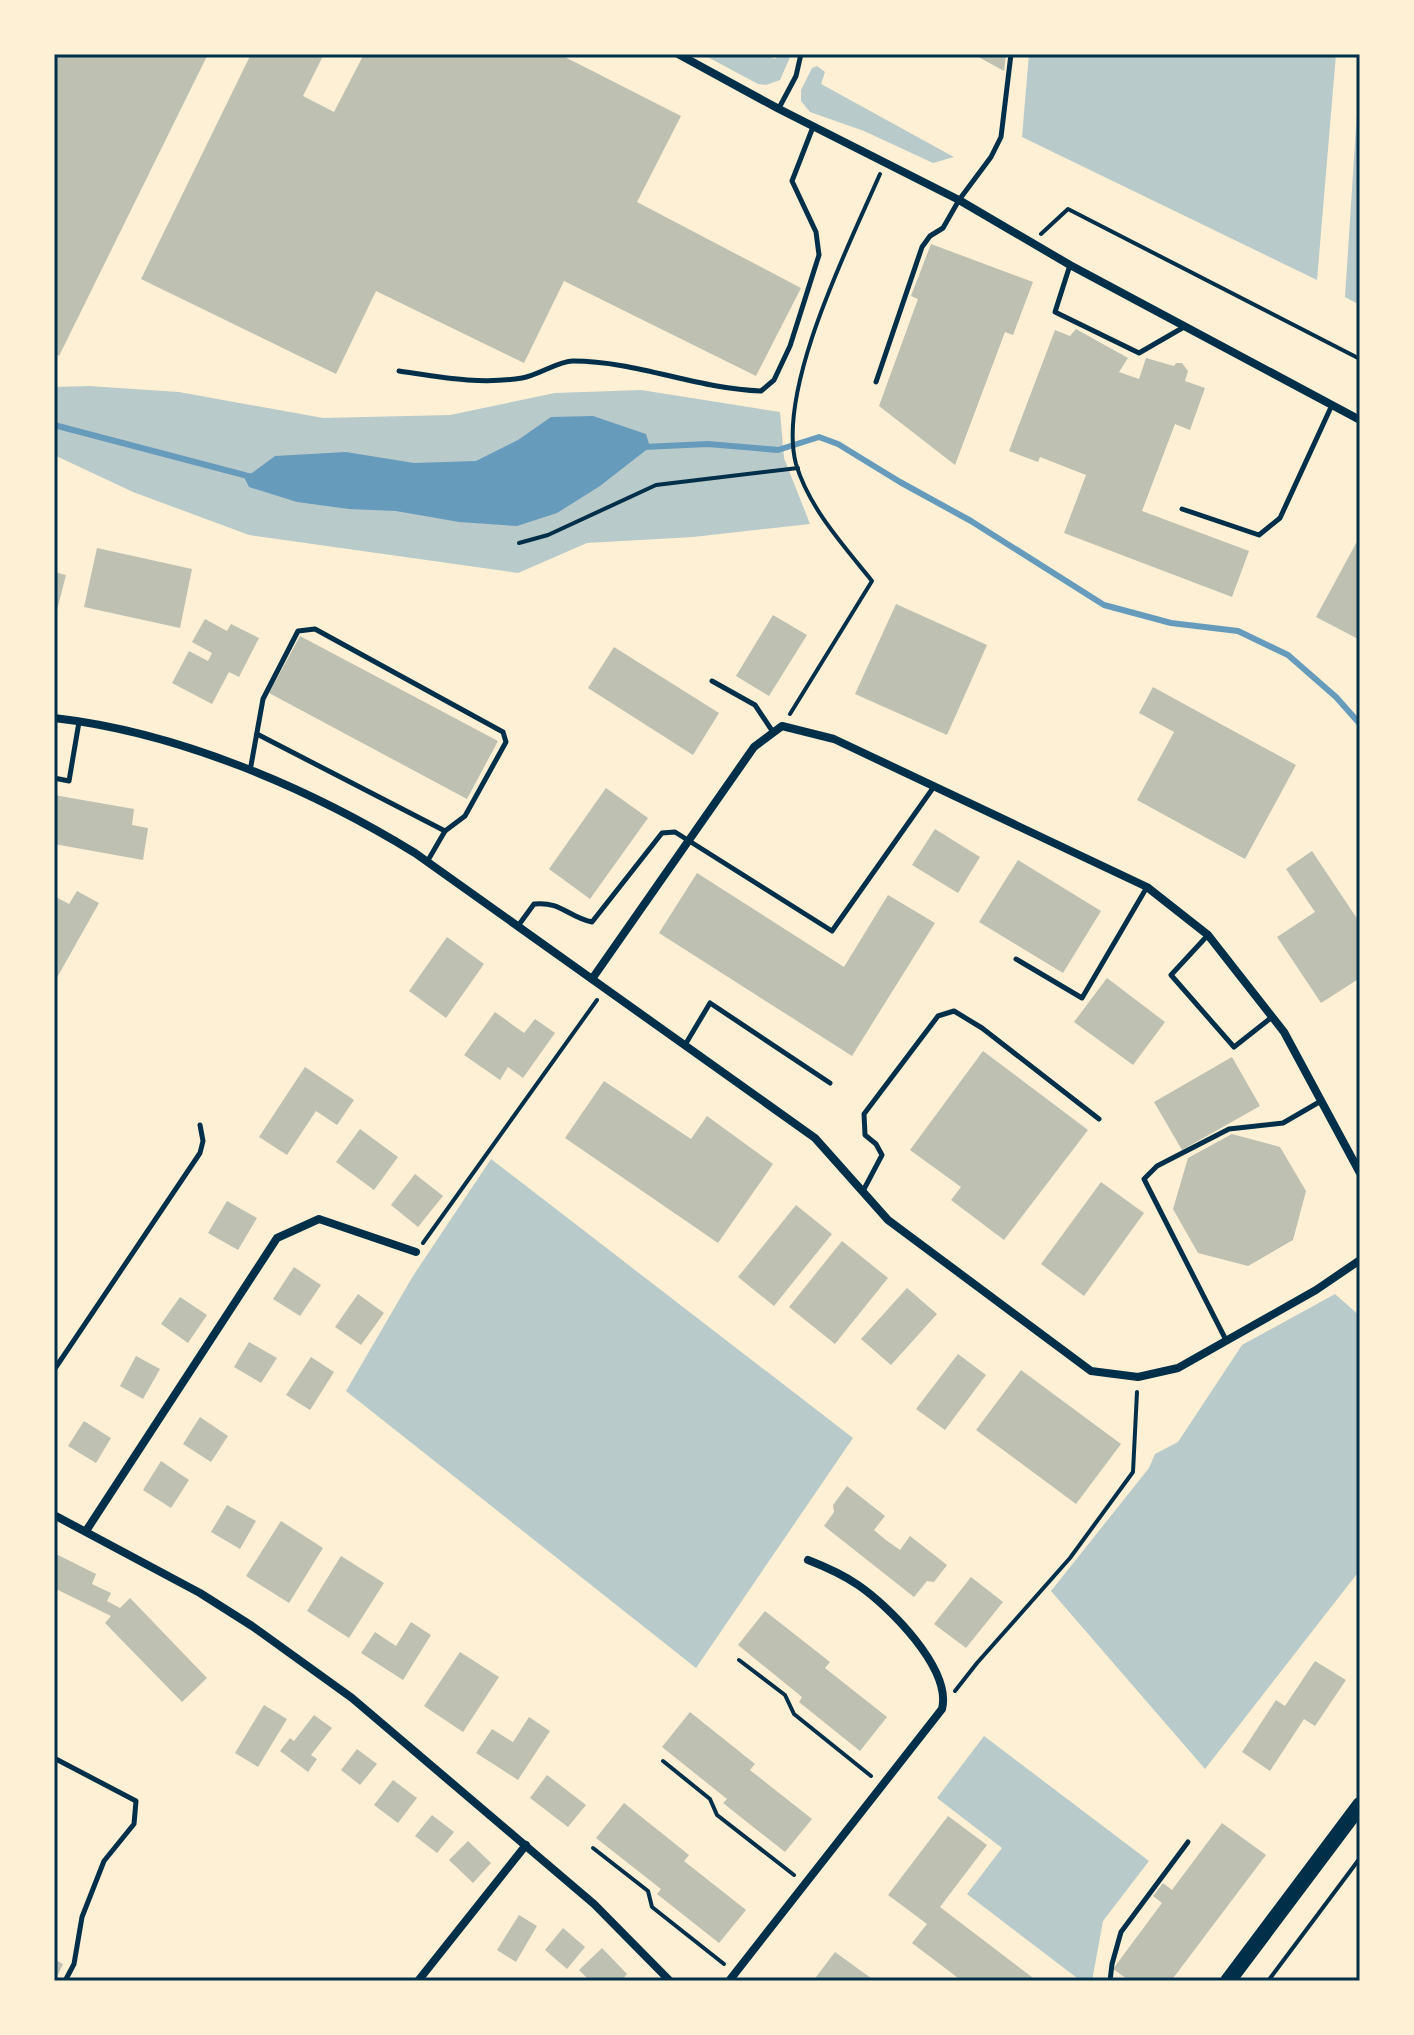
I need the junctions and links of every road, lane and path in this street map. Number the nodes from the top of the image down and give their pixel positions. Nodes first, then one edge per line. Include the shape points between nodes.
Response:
1 (678, 54) edge
2 (1011, 54) edge
3 (800, 56) edge
4 (779, 109) junction
5 (814, 126) junction
6 (885, 162) junction
7 (959, 200) junction
8 (1032, 242) junction
9 (1070, 265) junction
10 (1184, 327) junction
11 (1360, 359) edge
12 (399, 371) dead end
13 (876, 382) dead end
14 (1332, 405) junction
15 (1360, 420) edge
16 (798, 468) junction
17 (1182, 509) dead end
18 (519, 543) dead end
19 (712, 681) dead end
20 (54, 718) edge
21 (80, 721) junction
22 (782, 726) junction
23 (773, 733) junction
24 (257, 734) junction
25 (250, 772) junction
26 (54, 778) edge
27 (933, 788) junction
28 (445, 831) junction
29 (688, 842) junction
30 (427, 862) junction
31 (1147, 887) junction
32 (518, 926) junction
33 (1208, 935) junction
34 (1016, 959) dead end
35 (592, 979) junction
36 (605, 988) junction
37 (1272, 1017) junction
38 (685, 1045) junction
39 (830, 1083) dead end
40 (1321, 1101) junction
41 (1099, 1119) dead end
42 (200, 1125) dead end
43 (1360, 1173) edge
44 (863, 1192) junction
45 (416, 1252) joint
46 (1360, 1260) edge
47 (1227, 1341) junction
48 (54, 1370) edge
49 (1138, 1377) junction
50 (54, 1515) edge
51 (86, 1531) junction
52 (808, 1560) dead end
53 (739, 1660) dead end
54 (942, 1709) junction
55 (54, 1758) edge
56 (663, 1761) dead end
57 (883, 1785) junction
58 (1360, 1805) edge
59 (1188, 1842) dead end
60 (526, 1845) junction
61 (593, 1848) dead end
62 (1360, 1858) edge
63 (805, 1884) junction
64 (732, 1977) edge
65 (65, 1981) edge
66 (418, 1981) edge
67 (670, 1981) edge
68 (1110, 1981) edge
69 (1228, 1981) edge
70 (1268, 1981) edge

1 - 4 street
2 - 7 lane via 1001,137
3 - 4 lane
4 - 5 street
5 - 6 street
5 - 12 lane via 792,181 816,232 819,255 790,346 774,380 761,391 612,362 568,360 540,374 476,382
6 - 7 street
6 - 16 path via 808,351 793,430
7 - 8 street
7 - 13 lane via 943,228 922,247
8 - 9 street
8 - 11 path via 1068,209
9 - 10 street
9 - 10 lane via 1055,312 1139,353
10 - 14 street
14 - 15 street
14 - 17 lane via 1280,518 1259,535
16 - 18 path via 656,485
16 - 22 path via 824,521 872,581
19 - 23 lane via 755,705
20 - 21 street
21 - 25 street via 200,752
21 - 26 lane via 69,781
22 - 23 street
22 - 27 street via 834,739
23 - 29 street via 754,747
24 - 25 lane
24 - 28 lane
24 - 28 lane via 263,699 298,631 315,629 503,732 506,742 465,816
25 - 30 street via 364,822
27 - 29 lane via 832,931
27 - 31 street
28 - 30 lane
29 - 32 lane via 675,832 662,833 592,922 549,903 534,904
29 - 35 street
30 - 32 street
31 - 33 street
31 - 34 lane via 1082,998
32 - 35 street
33 - 37 street
33 - 37 lane via 1171,975 1234,1047
35 - 36 street
36 - 38 street
36 - 45 path
37 - 40 street
38 - 39 lane via 710,1003
38 - 44 street via 815,1138
40 - 43 street
40 - 47 lane via 1283,1123 1229,1129 1157,1166 1144,1179
41 - 44 lane via 954,1011 938,1016 864,1114 865,1135 882,1155
42 - 48 lane via 200,1153
44 - 49 street via 888,1220 1091,1371
45 - 51 street via 319,1219 277,1238
46 - 47 street
47 - 49 street via 1178,1368
49 - 54 path via 1133,1472 1070,1558
50 - 51 street
51 - 60 street via 200,1593 302,1661 399,1735
52 - 54 street via 860,1586 897,1621 938,1673 944,1688
53 - 57 path via 785,1695 794,1714
54 - 57 street
55 - 65 lane via 136,1801 134,1824 104,1861
56 - 63 path via 710,1799 717,1815
57 - 63 street
58 - 69 main road
59 - 68 lane via 1121,1932
60 - 66 street
60 - 67 street
61 - 64 path via 648,1891 652,1907
62 - 70 path
63 - 64 street

